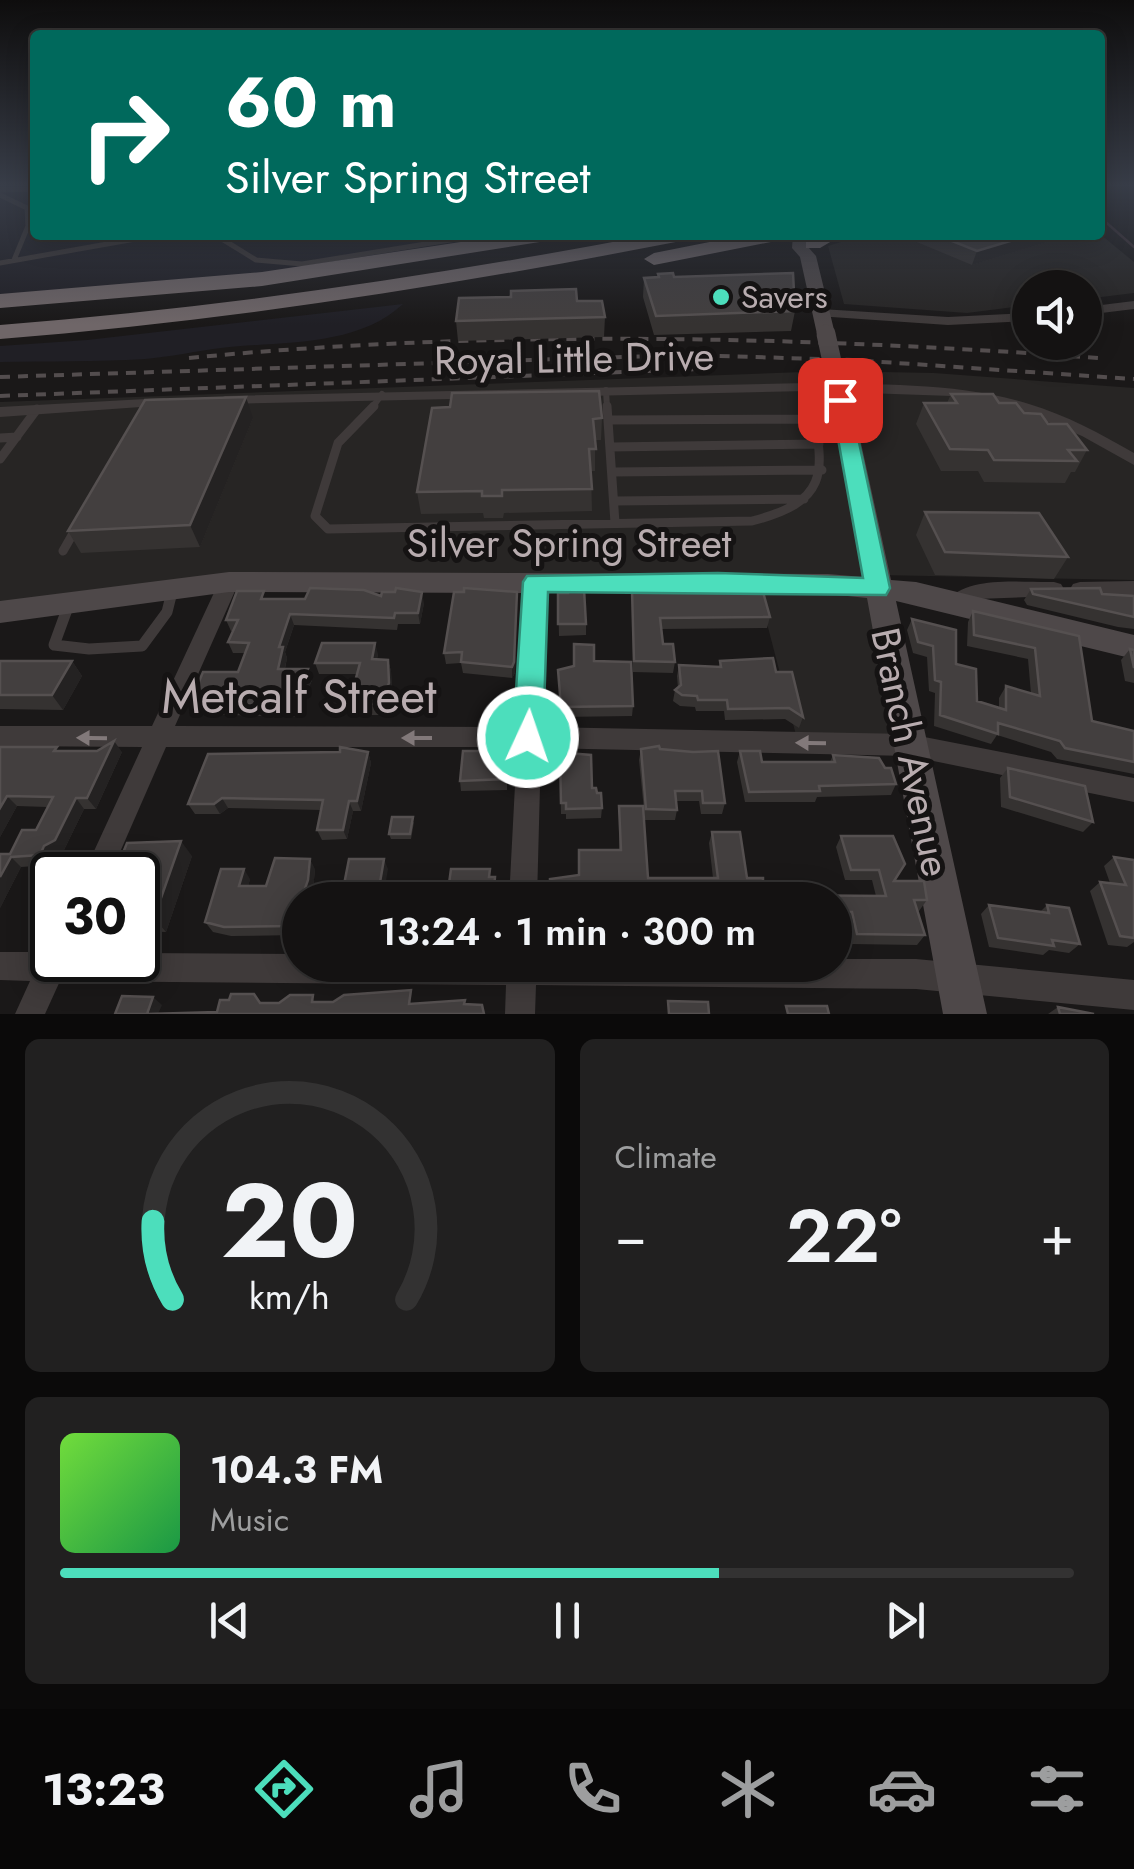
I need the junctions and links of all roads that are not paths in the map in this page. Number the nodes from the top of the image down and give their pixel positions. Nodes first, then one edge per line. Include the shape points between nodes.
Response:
1 (28, 231) edge
2 (94, 240) edge
3 (128, 240) edge
4 (223, 240) edge
5 (448, 240) edge
6 (514, 240) edge
7 (587, 240) edge
8 (655, 240) edge
9 (747, 240) edge
10 (812, 242) edge
11 (92, 246) junction
12 (14, 260) junction
13 (0, 263) edge
14 (0, 301) edge
15 (1134, 305) edge
16 (252, 309) junction
17 (1102, 309) edge
18 (0, 315) edge
19 (1012, 319) edge
20 (824, 324) junction
21 (0, 332) edge
22 (807, 387) junction
23 (606, 390) junction
24 (382, 394) junction
25 (207, 400) edge
26 (188, 401) edge
27 (151, 403) junction
28 (37, 409) junction
29 (0, 412) edge
30 (141, 419) edge
31 (814, 419) junction
32 (608, 420) junction
33 (18, 437) junction
34 (0, 438) edge
35 (819, 444) junction
36 (610, 447) junction
37 (0, 460) edge
38 (1134, 460) edge
39 (822, 470) junction
40 (612, 472) junction
41 (806, 499) junction
42 (614, 501) junction
43 (82, 518) edge
44 (616, 523) junction
45 (62, 551) dead end
46 (228, 582) junction
47 (536, 582) junction
48 (173, 587) junction
49 (878, 588) junction
50 (1134, 588) edge
51 (70, 601) junction
52 (955, 603) junction
53 (0, 612) edge
54 (1134, 647) edge
55 (0, 736) edge
56 (528, 737) junction
57 (159, 739) junction
58 (909, 745) junction
59 (1134, 790) edge
60 (107, 852) edge
61 (524, 882) edge
62 (30, 964) edge
63 (160, 964) edge
64 (282, 965) edge
65 (0, 966) edge
66 (852, 974) edge
67 (957, 976) junction
68 (44, 982) edge
69 (521, 982) edge
70 (1134, 995) edge
71 (30, 1014) edge
72 (520, 1014) edge
73 (965, 1014) edge

1 - 12 lane
2 - 11 lane
3 - 11 lane
4 - 5 lane via 244,256 292,264
6 - 14 highway via 262,280
7 - 18 highway via 294,288
8 - 16 highway
9 - 16 highway via 546,278
10 - 20 main road, Branch Avenue
11 - 12 lane
12 - 13 lane
15 - 17 street
16 - 21 highway
19 - 20 street
20 - 49 main road, Branch Avenue, bridge
22 - 23 street, Royal Little Drive
22 - 31 lane
22 - 38 street, Royal Little Drive via 984,396 1064,422
23 - 24 street, Royal Little Drive
23 - 32 lane
24 - 25 street, Royal Little Drive
24 - 44 lane via 332,454 315,516 328,529
26 - 27 street
27 - 28 street
27 - 30 lane
28 - 29 street
28 - 33 lane
31 - 32 lane
31 - 35 lane
32 - 36 lane
33 - 34 lane
33 - 37 lane
35 - 36 lane
35 - 39 lane
36 - 40 lane
39 - 40 lane
39 - 41 lane via 819,486
40 - 42 lane
41 - 42 lane
41 - 44 lane via 752,521
42 - 44 lane
43 - 45 lane
46 - 47 main road, Silver Spring Street
46 - 48 main road, Silver Spring Street
46 - 57 street
47 - 49 main road, Silver Spring Street
47 - 56 street
48 - 51 main road, Silver Spring Street
48 - 51 lane via 168,612 142,646 54,645
49 - 52 main road, Silver Spring Street
49 - 58 main road, Branch Avenue
50 - 52 street via 991,590
51 - 53 main road, Silver Spring Street
52 - 54 main road, Silver Spring Street
57 -> 55 street, Metcalf Street
56 -> 57 street, Metcalf Street
58 -> 56 street, Metcalf Street
56 - 61 street
57 - 60 street
58 - 59 street, Metcalf Street
58 - 67 main road, Branch Avenue
62 - 65 street
63 - 64 street
66 - 67 street
67 - 70 street
67 - 73 main road, Branch Avenue
68 - 71 street
69 - 72 street

